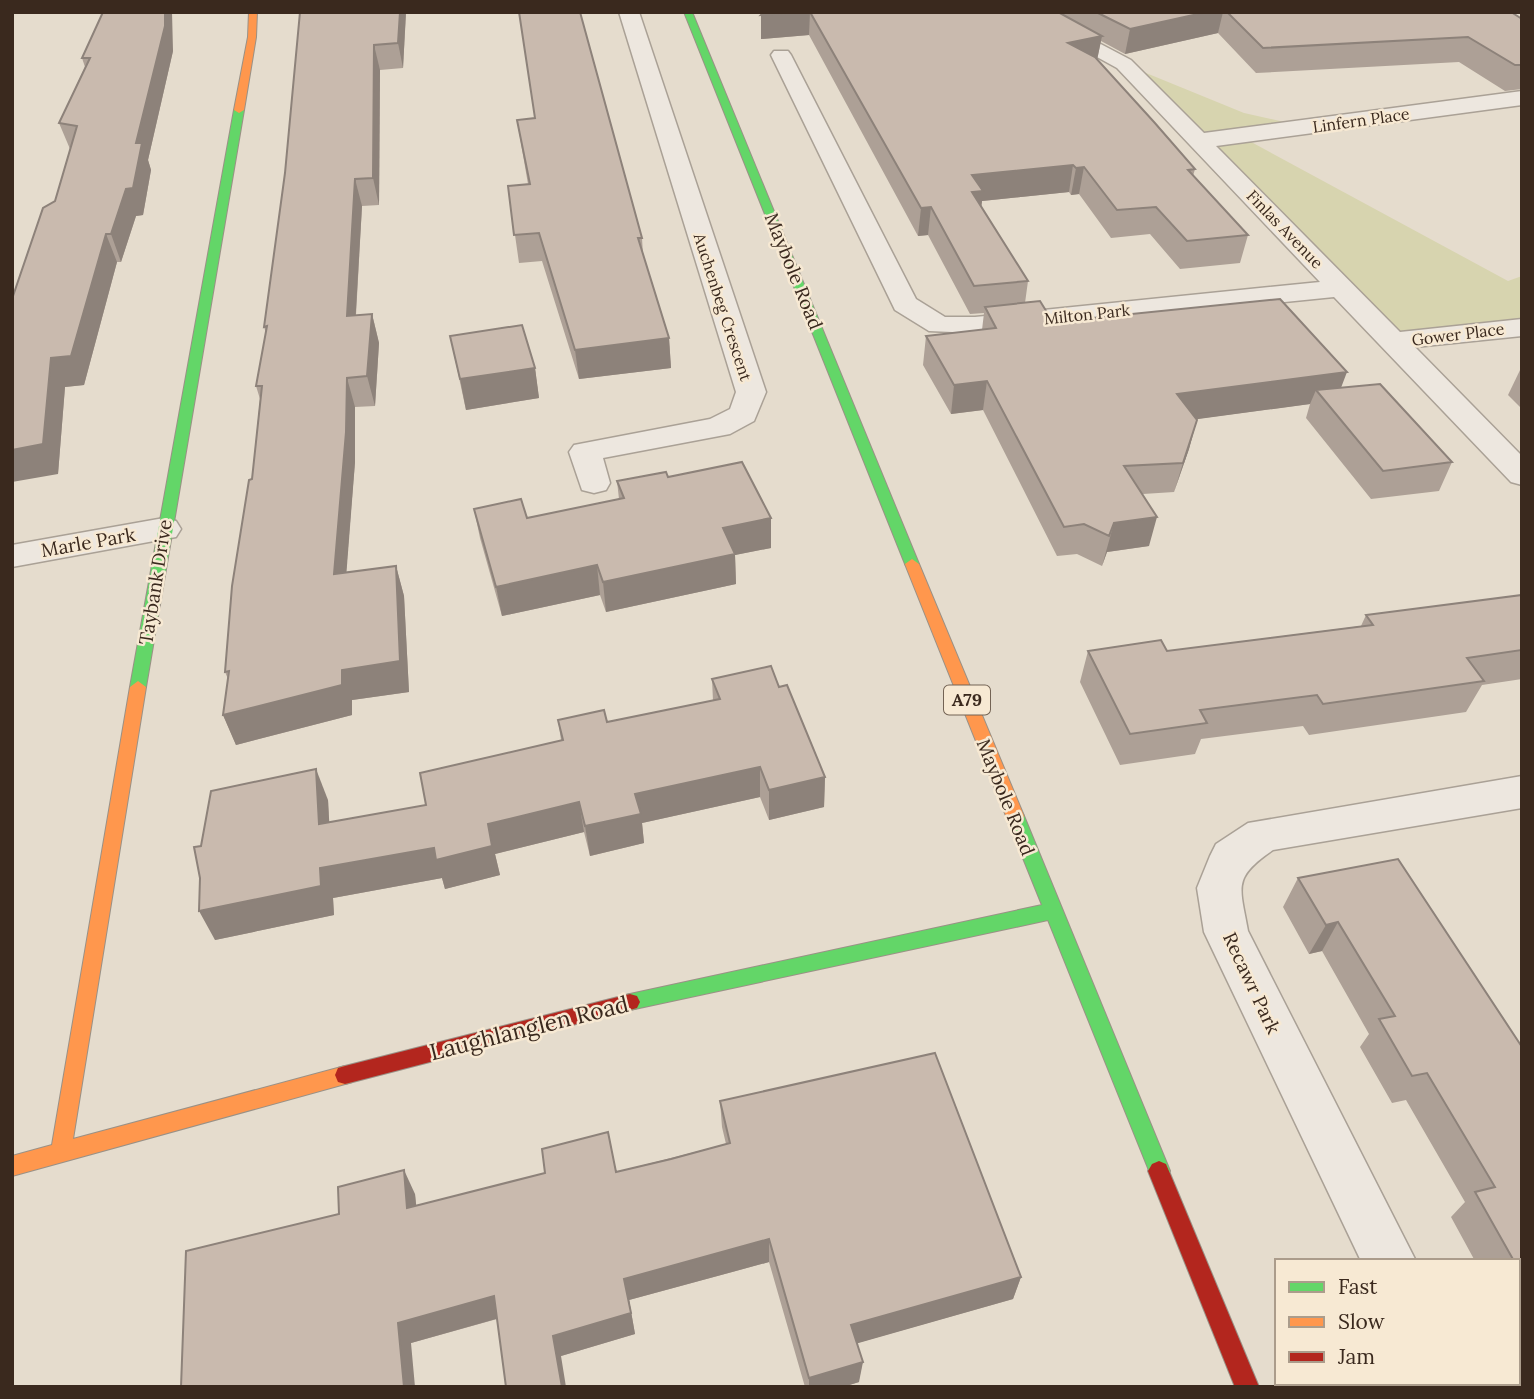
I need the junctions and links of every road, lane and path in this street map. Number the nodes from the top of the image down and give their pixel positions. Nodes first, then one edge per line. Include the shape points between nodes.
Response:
1 (253, 12) edge
2 (629, 12) edge
3 (688, 12) edge
4 (1025, 12) edge
5 (782, 55) dead end
6 (1522, 98) edge
7 (1200, 141) junction
8 (1343, 288) junction
9 (1522, 327) edge
10 (1395, 341) junction
11 (1522, 475) edge
12 (593, 483) dead end
13 (163, 529) junction
14 (12, 556) edge
15 (1522, 792) edge
16 (1052, 911) junction
17 (61, 1152) junction
18 (12, 1166) edge
19 (1388, 1259) edge
20 (1247, 1387) edge

1 - 13 street, Taybank Drive
2 - 12 street, Auchenbeg Crescent via 751,392 743,414 719,427 585,452
3 - 16 street, Maybole Road / A79
4 - 7 street, Finlas Avenue via 1124,64
5 - 8 street, Milton Park via 905,304 939,325 975,326
6 - 7 street, Linfern Place
7 - 8 street, Finlas Avenue
8 - 10 street, Finlas Avenue
9 - 10 street, Gower Place
10 - 11 street, Finlas Avenue
13 - 14 street, Marle Park
13 - 17 street, Taybank Drive
15 - 19 street, Recawr Park via 1263,835 1231,856 1219,888 1226,932
16 - 17 street, Laughlanglen Road via 648,998
16 - 20 street, Maybole Road / A79
17 - 18 street, Laughlanglen Road

